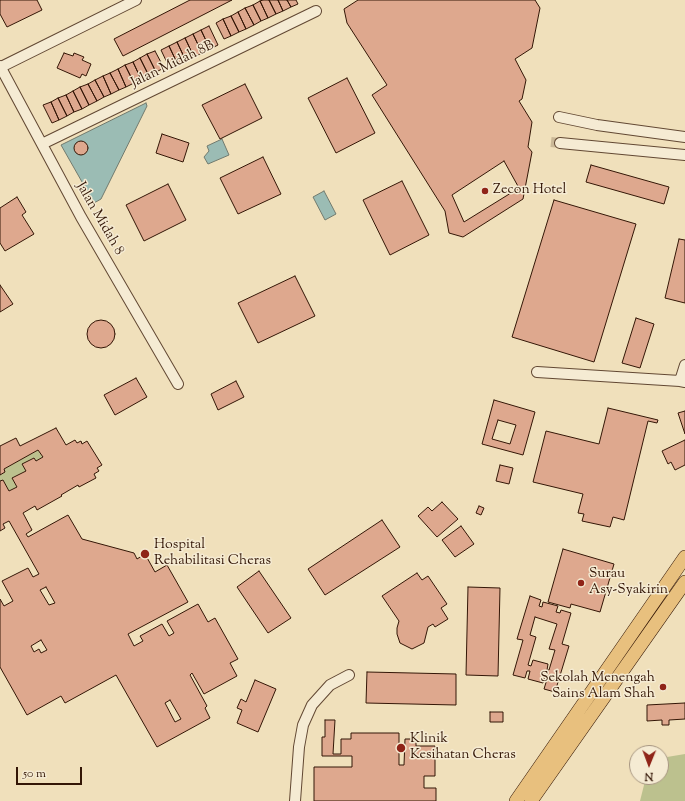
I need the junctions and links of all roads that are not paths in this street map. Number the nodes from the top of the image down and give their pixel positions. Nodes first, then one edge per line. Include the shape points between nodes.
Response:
1 (136, 0) edge
2 (316, 11) dead end
3 (0, 66) edge
4 (559, 117) dead end
5 (685, 137) edge
6 (560, 143) tunnel mouth
7 (42, 144) junction
8 (685, 155) edge
9 (685, 365) edge
10 (537, 372) dead end
11 (682, 382) edge
12 (178, 384) dead end
13 (685, 558) edge
14 (685, 582) edge
15 (349, 675) dead end
16 (295, 801) edge
17 (516, 801) edge
18 (531, 801) edge

1 - 3 street
2 - 7 street, Jalan Midah 8B
3 - 7 street, Jalan Midah 8
4 - 5 street
6 - 8 street
7 - 12 street, Jalan Midah 8
9 - 11 street
10 - 11 street
13 - 17 main road
14 - 18 main road
15 - 16 street via 330,685 312,705 303,725

